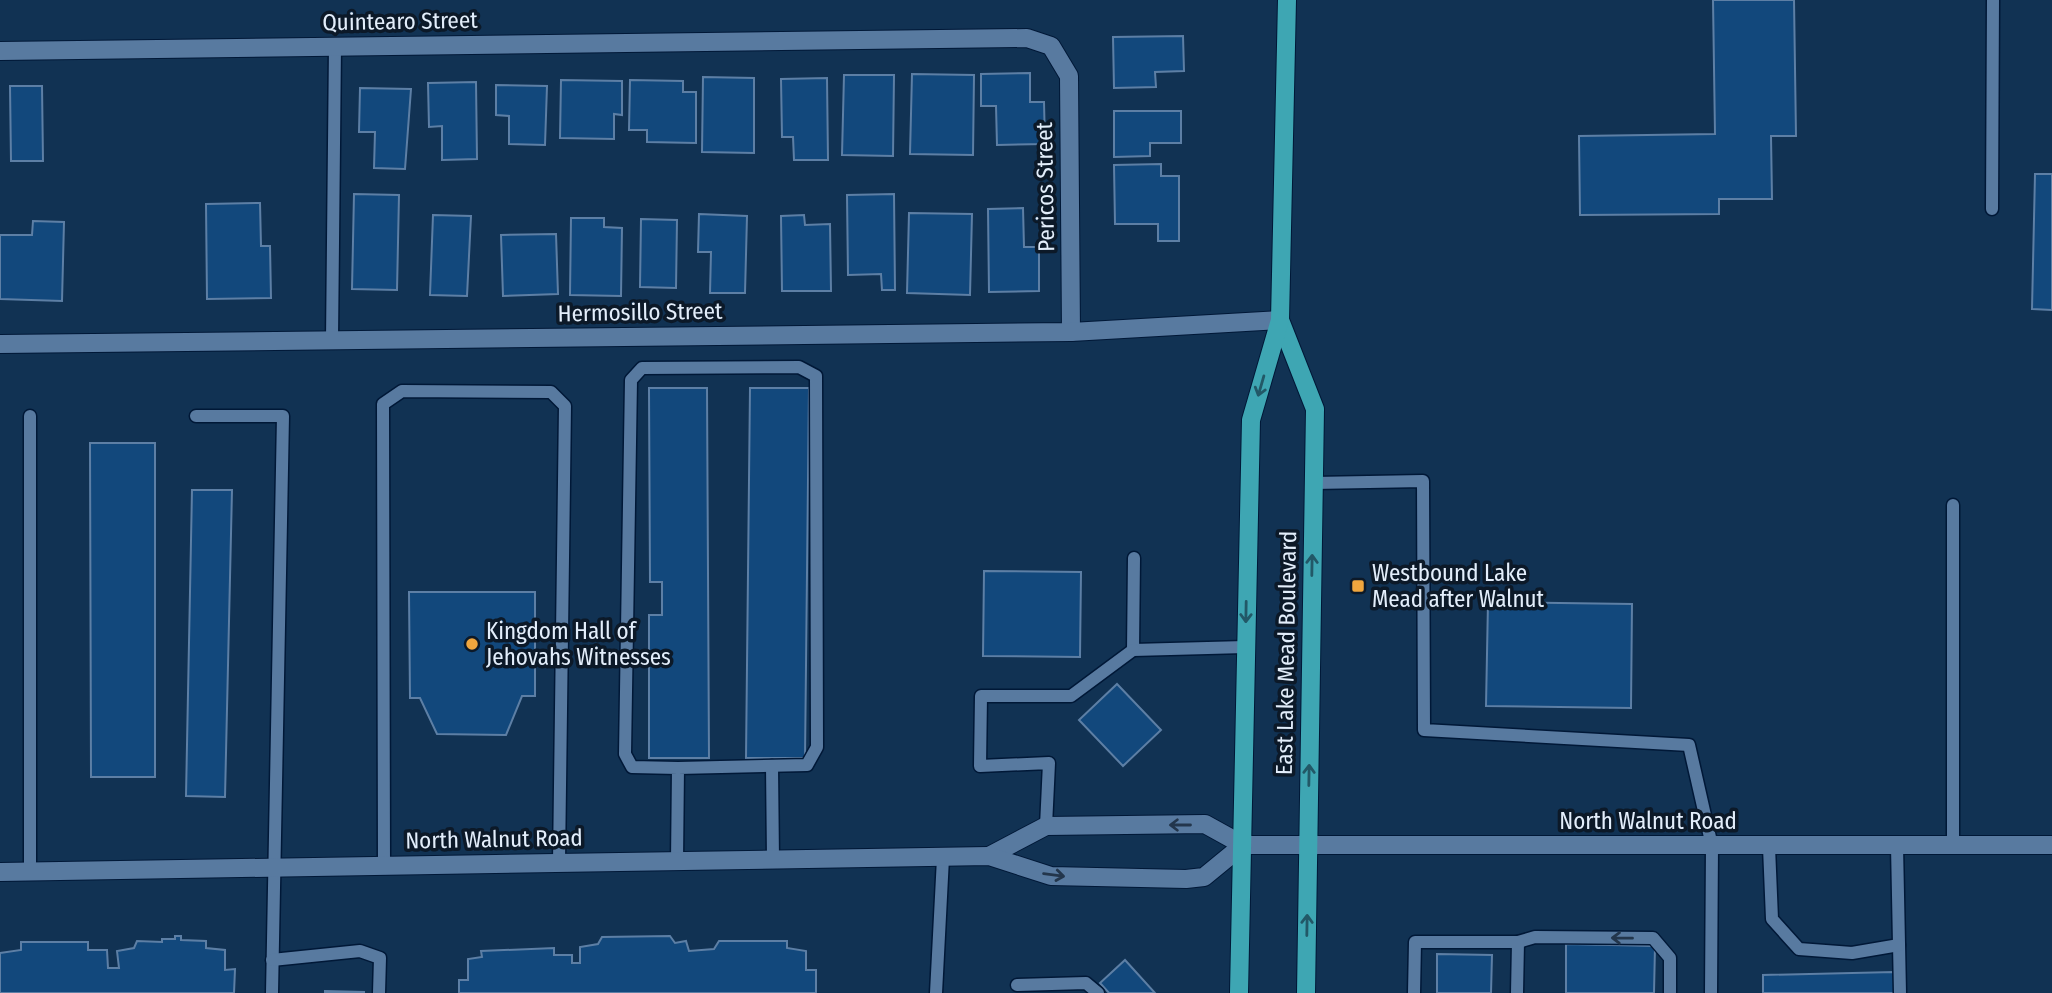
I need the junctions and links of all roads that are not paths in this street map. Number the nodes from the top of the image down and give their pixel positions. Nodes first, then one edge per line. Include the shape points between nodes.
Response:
1 (1287, 0) edge
2 (1993, 0) edge
3 (335, 46) junction
4 (1051, 46) joint
5 (0, 51) edge
6 (1992, 209) dead end
7 (1280, 320) junction
8 (1071, 332) junction
9 (332, 340) junction
10 (0, 344) edge
11 (30, 416) dead end
12 (196, 416) dead end
13 (1314, 483) junction
14 (1953, 505) dead end
15 (1134, 558) dead end
16 (1245, 647) junction
17 (1133, 650) junction
18 (772, 766) junction
19 (678, 768) junction
20 (1046, 826) junction
21 (1308, 843) junction
22 (1243, 845) junction
23 (2052, 845) edge
24 (1712, 846) junction
25 (1897, 846) junction
26 (1953, 846) junction
27 (1769, 847) junction
28 (989, 856) junction
29 (943, 858) junction
30 (772, 860) junction
31 (677, 861) junction
32 (559, 862) junction
33 (384, 866) junction
34 (30, 870) junction
35 (275, 870) junction
36 (0, 872) edge
37 (1518, 942) junction
38 (1899, 945) junction
39 (272, 960) junction
40 (1017, 985) dead end
41 (272, 993) edge
42 (379, 993) edge
43 (936, 993) edge
44 (1098, 993) edge
45 (1239, 993) edge
46 (1306, 993) edge
47 (1414, 993) edge
48 (1517, 993) edge
49 (1670, 993) edge
50 (1711, 993) edge
51 (1900, 993) edge

1 - 7 main road, East Lake Mead Boulevard
2 - 6 lane
3 - 4 street, Quintearo Street via 1027,38
3 - 5 street, Quintearo Street
3 - 9 lane
4 - 8 street, Pericos Street via 1069,76
7 - 8 street, Hermosillo Street
7 - 13 main road, East Lake Mead Boulevard via 1315,409
7 -> 16 main road, East Lake Mead Boulevard via 1251,420
8 - 9 street, Hermosillo Street
9 - 10 street, Hermosillo Street
11 - 34 lane
12 - 35 lane via 283,416
21 -> 13 main road, East Lake Mead Boulevard
13 - 24 lane via 1423,481 1424,730 1689,745
14 - 26 lane
15 - 17 lane
16 - 17 lane
16 - 22 main road, East Lake Mead Boulevard
17 - 20 lane via 1071,696 981,696 980,766 1049,763
18 - 19 lane
18 - 19 lane via 807,765 817,747 816,376 799,367 642,368 631,380 625,754 632,767
18 - 30 lane
19 - 31 lane
22 -> 20 street, North Walnut Road via 1205,824
20 - 28 street, North Walnut Road
21 - 22 street, North Walnut Road
21 - 24 street, North Walnut Road
46 -> 21 main road, East Lake Mead Boulevard
28 -> 22 street, North Walnut Road via 1051,876 1186,879 1204,877
22 - 45 main road, East Lake Mead Boulevard
23 - 26 street, North Walnut Road
24 - 27 street, North Walnut Road
24 - 50 lane
25 - 26 street, North Walnut Road
25 - 27 street, North Walnut Road
25 - 38 lane
27 - 38 lane via 1772,919 1799,949 1852,953
28 - 29 street, North Walnut Road
29 - 30 street, North Walnut Road
29 - 43 lane
30 - 31 street, North Walnut Road
31 - 32 street, North Walnut Road
32 - 33 street, North Walnut Road
32 - 33 lane via 565,407 551,392 402,391 383,404
33 - 35 street, North Walnut Road
34 - 35 street, North Walnut Road
34 - 36 street, North Walnut Road
35 - 39 lane
37 - 47 lane via 1415,942
37 - 48 lane
49 -> 37 lane via 1670,958 1653,938 1535,937
38 - 51 lane
39 - 41 lane
39 - 42 lane via 359,951 380,958
40 - 44 lane via 1086,983

